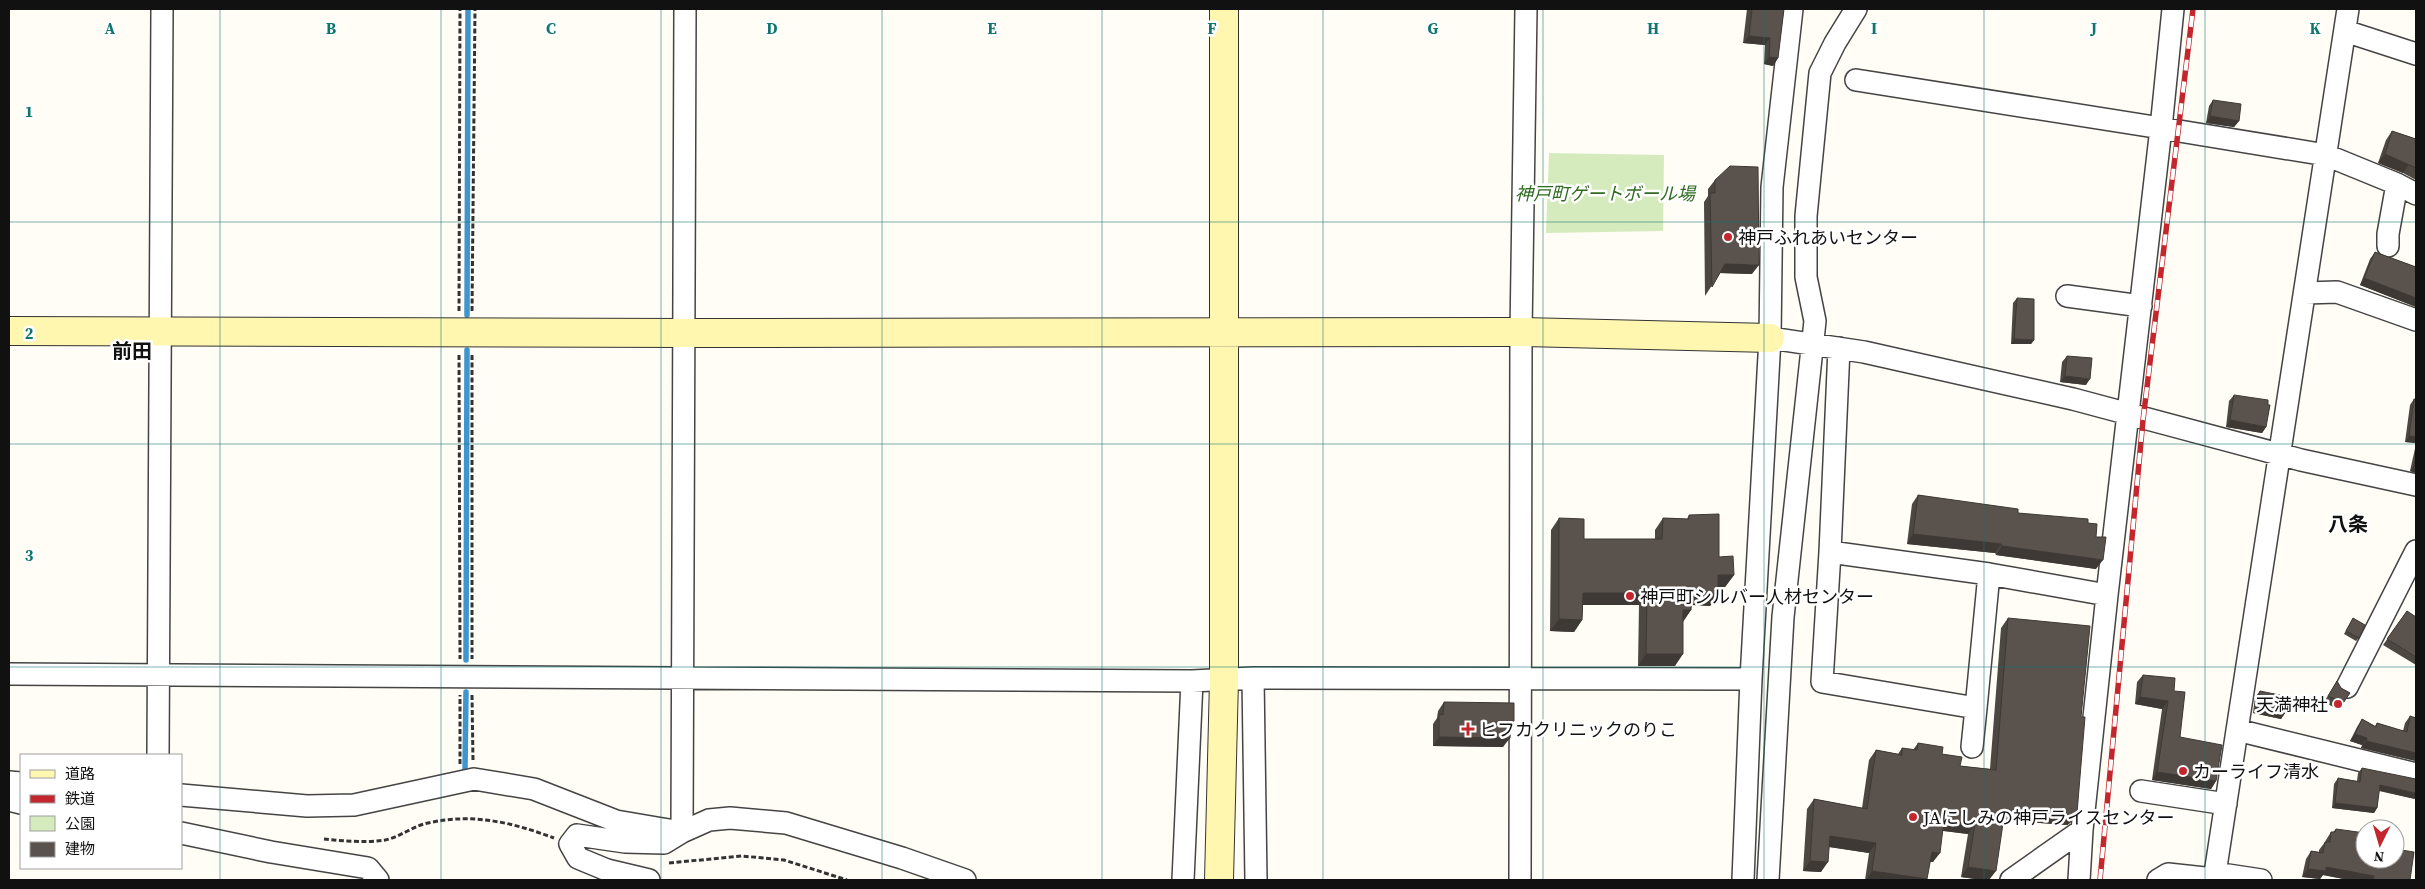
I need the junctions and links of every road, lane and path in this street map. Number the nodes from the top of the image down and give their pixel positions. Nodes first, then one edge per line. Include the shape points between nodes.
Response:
1 (162, 9) edge
2 (460, 9) edge
3 (474, 9) edge
4 (685, 9) edge
5 (1224, 9) edge
6 (1526, 9) edge
7 (1792, 9) edge
8 (1856, 9) edge
9 (2173, 9) edge
10 (2348, 9) edge
11 (2345, 30) junction
12 (2416, 54) edge
13 (1856, 80) dead end
14 (2162, 128) junction
15 (2326, 155) junction
16 (2397, 184) junction
17 (2416, 194) edge
18 (2388, 246) dead end
19 (2305, 293) junction
20 (2067, 296) dead end
21 (2141, 306) junction
22 (2416, 320) edge
23 (9, 331) edge
24 (161, 331) junction
25 (1224, 332) junction
26 (1521, 332) junction
27 (466, 333) junction
28 (685, 334) junction
29 (1770, 338) junction
30 (1812, 343) junction
31 (1839, 348) junction
32 (2128, 415) junction
33 (2280, 454) junction
34 (2416, 485) edge
35 (2416, 551) edge
36 (1830, 552) junction
37 (1989, 574) junction
38 (2106, 595) junction
39 (9, 674) edge
40 (159, 674) junction
41 (466, 676) junction
42 (682, 678) junction
43 (1254, 678) junction
44 (1751, 679) junction
45 (1224, 680) junction
46 (1520, 680) junction
47 (1192, 681) junction
48 (2347, 687) dead end
49 (1976, 708) junction
50 (2237, 730) junction
51 (1972, 747) dead end
52 (158, 754) edge
53 (2416, 774) edge
54 (467, 781) junction
55 (2141, 790) dead end
56 (182, 795) edge
57 (2226, 804) junction
58 (2082, 830) junction
59 (682, 832) junction
60 (182, 833) edge
61 (315, 838) dead end
62 (570, 844) junction
63 (664, 864) dead end
64 (2214, 878) edge
65 (378, 880) edge
66 (649, 880) edge
67 (847, 880) edge
68 (965, 880) edge
69 (1183, 880) edge
70 (1219, 880) edge
71 (1256, 880) edge
72 (1520, 880) edge
73 (1742, 880) edge
74 (1768, 880) edge
75 (2011, 880) edge
76 (2079, 880) edge
77 (2158, 880) edge
78 (2261, 880) edge

1 - 24 street
2 - 27 path
3 - 27 path
4 - 28 street
5 - 25 street
6 - 26 street
7 - 29 street via 1772,188
8 - 30 street via 1820,73 1806,216 1806,277 1815,321
9 - 14 street
10 - 11 street
11 - 12 street
11 - 15 street
13 - 14 street
14 - 15 street
14 - 21 street
15 - 16 street
15 - 19 street
16 - 17 street
16 - 18 street
19 - 22 street via 2337,292
19 - 33 street
20 - 21 street
21 - 32 street
23 - 24 street
24 - 27 street
24 - 40 street
25 - 26 street
25 - 28 street
25 - 45 street
26 - 29 street
26 - 46 street
27 - 28 street
27 - 41 path
27 - 41 path
28 - 42 street
29 - 30 street
29 - 44 street
30 - 31 street
30 - 74 street via 1783,616
31 - 32 street via 2064,397
31 - 36 street
32 - 33 street
32 - 38 street
33 - 34 street
33 - 50 street
35 - 48 street
36 - 37 street
36 - 49 street via 1822,682
37 - 38 street
37 - 49 street
38 - 58 street
39 - 40 street
40 - 41 street
40 - 52 street
41 - 42 street
41 - 54 path
41 - 54 path
42 - 47 street
42 - 59 street
43 - 45 street
43 - 46 street
43 - 71 street
44 - 46 street
44 - 73 street
45 - 47 street
45 - 70 street
46 - 72 street
47 - 69 street
49 - 51 street
50 - 53 street
50 - 57 street
54 - 56 street via 354,805 307,806
54 - 59 street via 534,789 616,821
55 - 57 street
57 - 64 street
58 - 75 street
58 - 76 street
59 - 62 street via 664,842 625,842 577,835
59 - 68 street via 709,820 730,818 786,823
60 - 65 street via 368,868
61 - 62 path via 385,840 426,823 472,818 521,826
62 - 66 street via 578,858 607,870
63 - 67 path via 742,856 784,860
64 - 77 street via 2168,874
64 - 78 street

